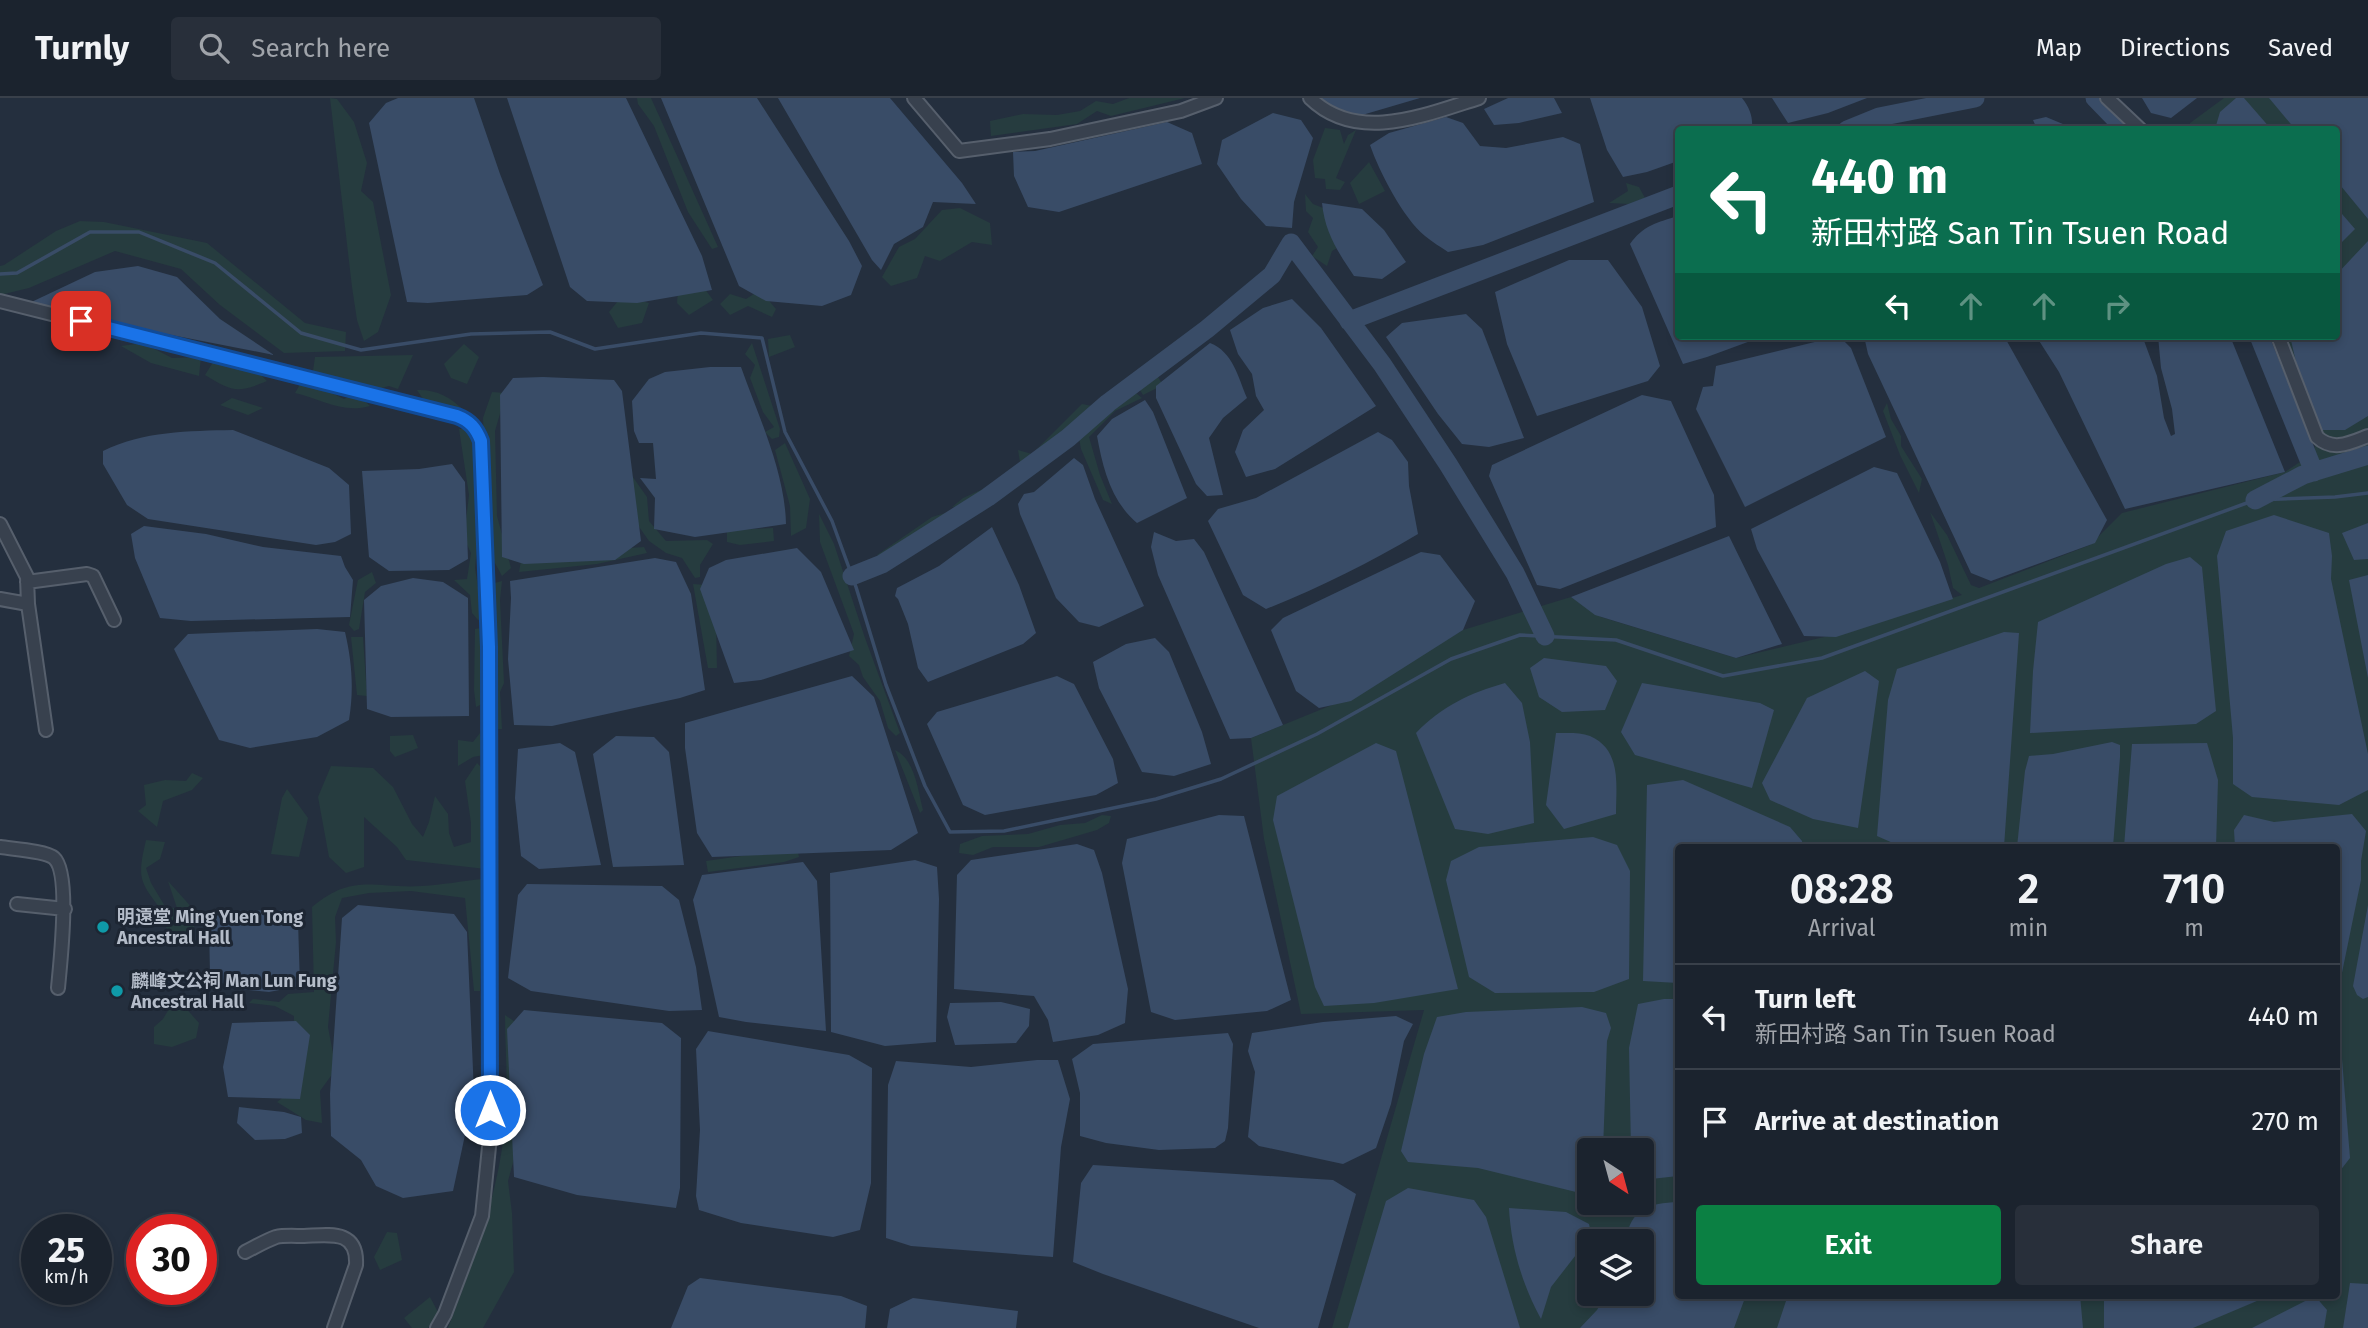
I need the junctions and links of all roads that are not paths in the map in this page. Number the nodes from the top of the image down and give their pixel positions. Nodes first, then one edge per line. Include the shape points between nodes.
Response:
1 (914, 98) edge
2 (1216, 98) edge
3 (1310, 98) edge
4 (1479, 98) edge
5 (2107, 98) edge
6 (2137, 126) edge
7 (0, 301) edge
8 (2280, 340) edge
9 (2368, 436) edge
10 (0, 524) edge
11 (27, 582) junction
12 (0, 599) edge
13 (27, 604) junction
14 (114, 620) dead end
15 (46, 730) dead end
16 (0, 847) edge
17 (17, 904) dead end
18 (65, 909) junction
19 (58, 988) dead end
20 (245, 1252) dead end
21 (334, 1328) edge
22 (437, 1328) edge

1 - 2 street via 959,151 1050,139 1181,111
3 - 4 street via 1336,116 1364,124 1402,121
5 - 6 street
7 - 22 street via 457,416 478,431 489,647 490,1137 482,1216
8 - 9 street via 2318,437 2341,446
10 - 11 street
11 - 13 street
11 - 14 street via 93,576
12 - 13 street
13 - 15 street
16 - 18 street via 55,859
17 - 18 street
18 - 19 street
20 - 21 street via 277,1236 345,1237 356,1254 356,1265

